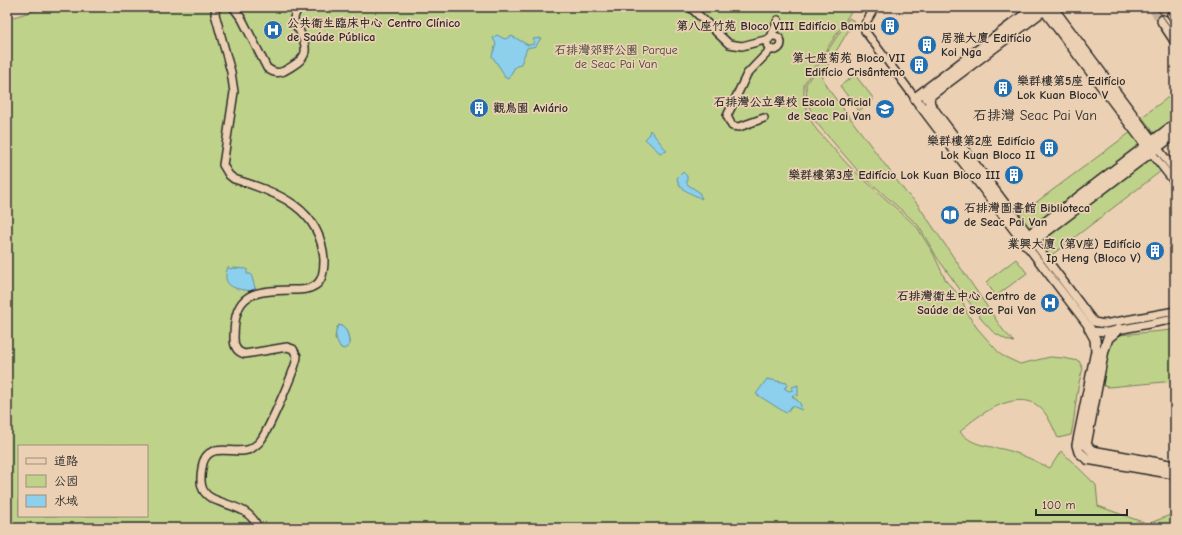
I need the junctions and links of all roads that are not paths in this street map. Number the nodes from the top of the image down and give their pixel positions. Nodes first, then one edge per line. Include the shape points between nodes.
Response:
1 (216, 7) edge
2 (233, 7) edge
3 (299, 7) edge
4 (690, 7) edge
5 (875, 7) edge
6 (1035, 7) edge
7 (1046, 8) edge
8 (778, 20) dead end
9 (1163, 21) tunnel mouth
10 (770, 38) junction
11 (1175, 39) edge
12 (770, 49) junction
13 (932, 94) junction
14 (917, 101) junction
15 (764, 118) dead end
16 (1175, 124) edge
17 (1175, 134) edge
18 (1152, 147) junction
19 (1175, 171) edge
20 (1175, 183) edge
21 (1027, 241) junction
22 (1175, 311) edge
23 (1175, 319) edge
24 (1089, 328) junction
25 (1118, 329) junction
26 (1175, 466) edge
27 (1175, 474) edge
28 (258, 528) edge

1 - 28 street via 215,14 234,92 223,165 234,178 280,195 296,205 314,226 323,249 323,271 315,286 302,290 258,292 242,302 236,315 234,344 241,353 287,347 297,356 293,373 261,440 251,449 243,451 213,451 202,466 202,486 207,496 248,513
2 - 3 street via 242,18 267,68 274,73 279,73 306,54 306,46 294,18
4 - 10 street via 729,44 742,46
5 - 14 street via 865,24 865,31
6 - 14 street
7 - 13 street
7 - 18 street
8 - 10 street
9 - 11 main road
10 - 12 street
10 - 12 street via 779,38 781,44 777,49
12 - 15 street via 747,74 726,116 732,126 738,127
13 - 14 street
13 - 21 street via 929,98 930,105
14 - 21 street
16 - 18 street
17 - 18 street
18 - 19 street
18 - 20 street
18 - 21 street
21 - 22 street via 1093,321 1104,324
21 - 24 street
23 - 25 street
24 - 25 street via 1100,333
24 - 27 street via 1095,339 1096,351 1077,445 1079,452 1087,459
25 - 26 street via 1108,338 1105,345 1086,445 1092,451

